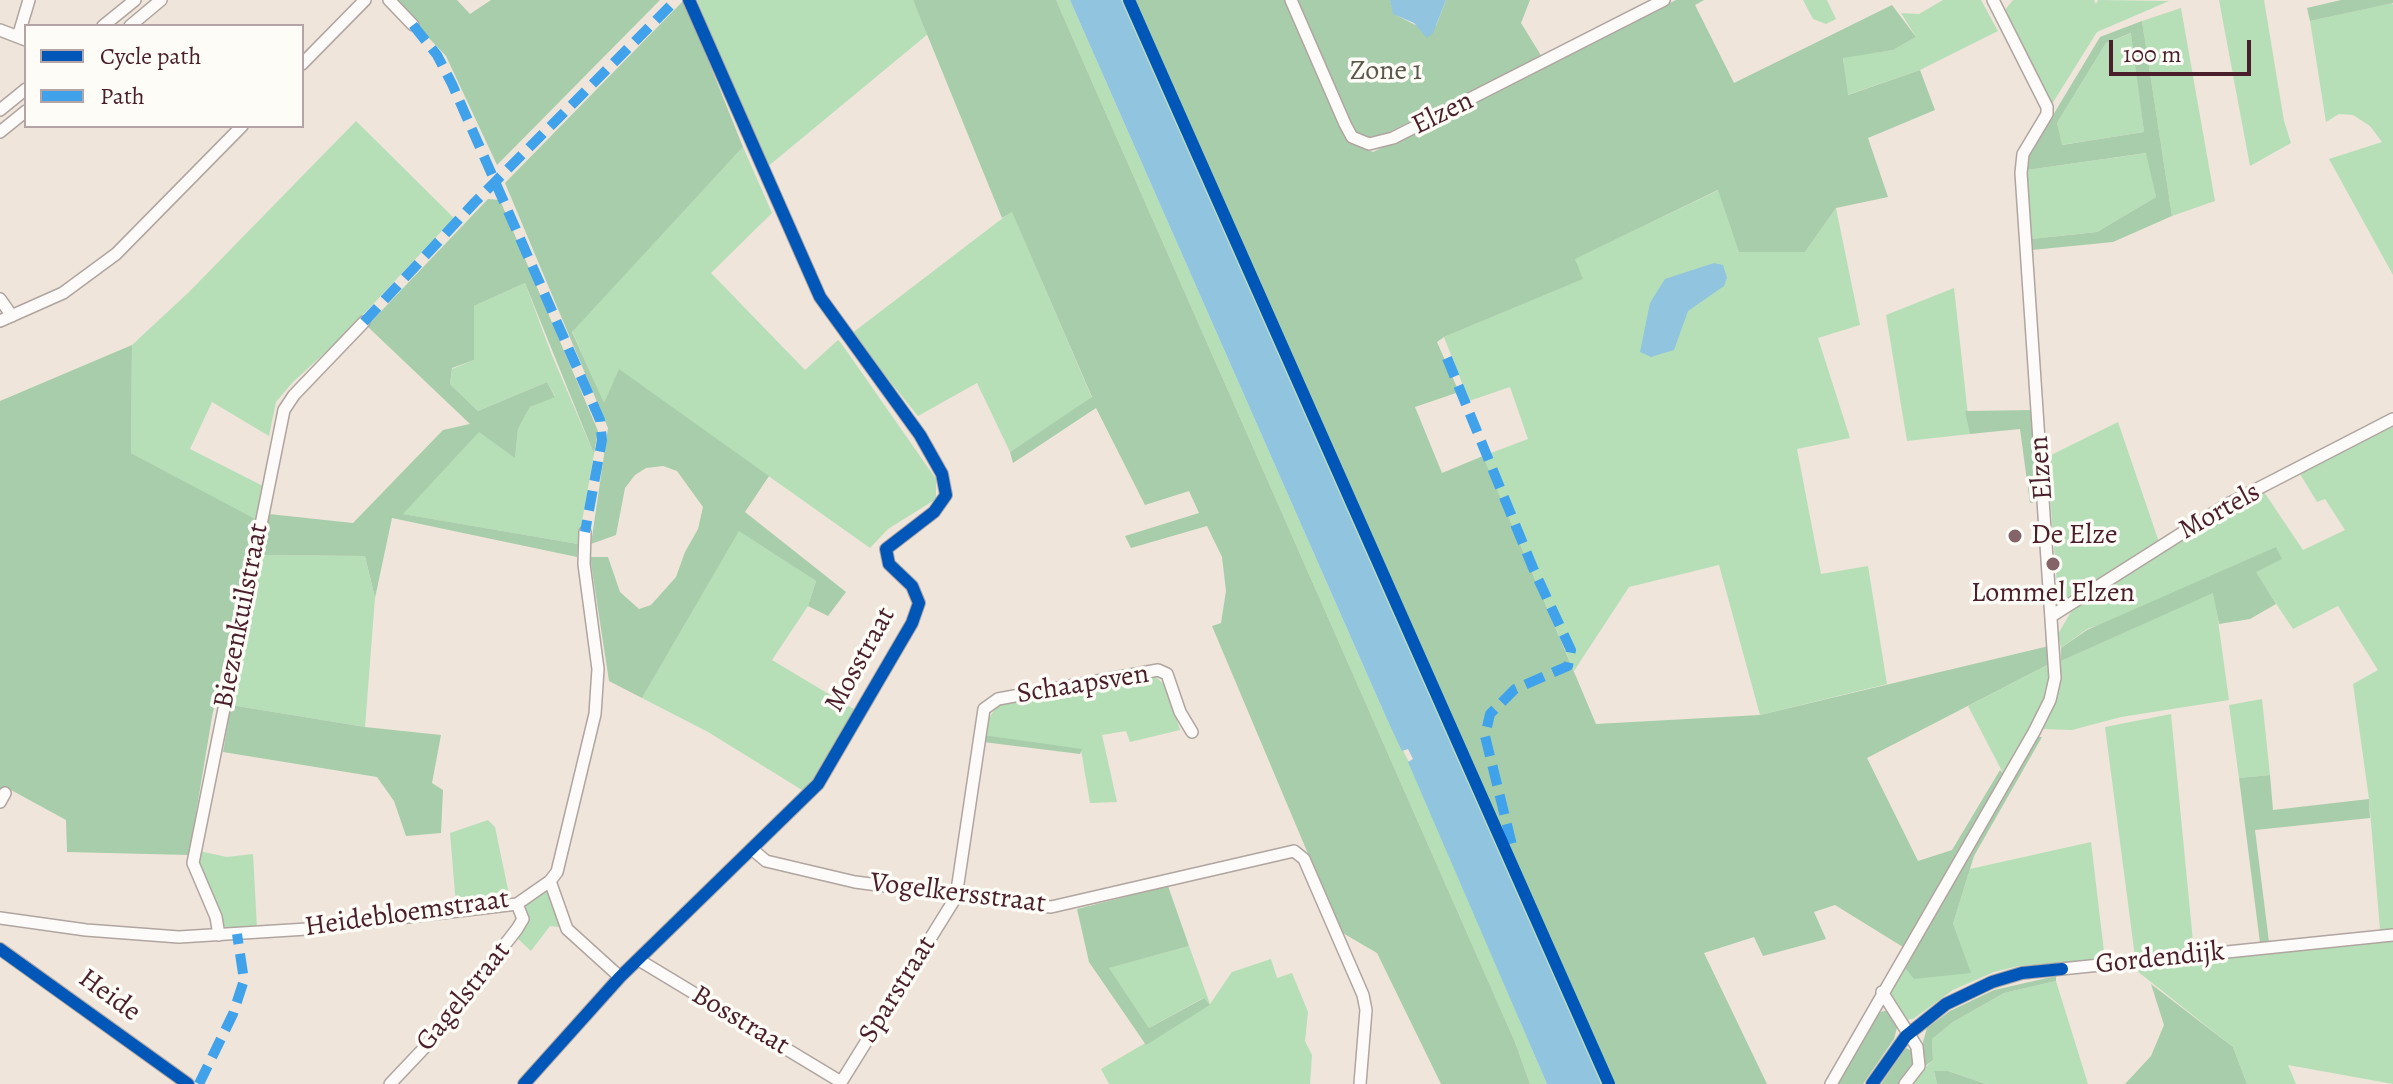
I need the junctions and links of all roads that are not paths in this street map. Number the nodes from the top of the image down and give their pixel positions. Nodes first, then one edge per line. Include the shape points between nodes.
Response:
1 (29, 0) edge
2 (135, 0) edge
3 (161, 0) edge
4 (365, 0) edge
5 (389, 0) edge
6 (689, 0) edge
7 (1291, 0) edge
8 (1664, 0) edge
9 (2008, 0) edge
10 (1996, 5) edge
11 (25, 24) edge
12 (105, 24) edge
13 (132, 24) edge
14 (413, 25) dead end
15 (0, 30) edge
16 (22, 38) edge
17 (304, 62) edge
18 (24, 91) edge
19 (0, 110) edge
20 (24, 113) edge
21 (240, 128) edge
22 (0, 132) edge
23 (0, 299) edge
24 (12, 316) junction
25 (0, 321) edge
26 (364, 322) dead end
27 (2393, 419) edge
28 (585, 532) dead end
29 (2053, 615) junction
30 (1192, 732) dead end
31 (753, 850) junction
32 (550, 881) junction
33 (956, 897) junction
34 (517, 904) junction
35 (0, 918) edge
36 (219, 935) junction
37 (2393, 935) edge
38 (0, 949) edge
39 (639, 960) junction
40 (620, 977) junction
41 (1882, 992) junction
42 (1910, 1033) junction
43 (841, 1083) edge
44 (188, 1084) edge
45 (390, 1084) edge
46 (524, 1084) edge
47 (1360, 1084) edge
48 (1831, 1084) edge
49 (1872, 1084) edge
50 (1905, 1084) edge

1 - 11 street
2 - 12 street
3 - 13 street
4 - 17 street
5 - 14 street
6 - 31 street, Mosstraat via 820,297 907,415 947,486 940,507 886,549 889,564 918,595 912,623 818,784
7 - 8 street, Elzen via 1352,137 1369,144 1393,138
9 - 10 street, Elzen
10 - 29 street, Elzen via 2047,107 2021,161
15 - 16 street
18 - 19 street
20 - 22 street
21 - 24 street via 116,254 63,293
23 - 24 street
24 - 25 street
26 - 36 street, Biezenkuilstraat via 284,410 193,863
27 - 29 street, Mortels via 2228,504
28 - 32 street via 597,697 557,872
29 - 41 street, Elzen via 2056,668 2047,708
30 - 33 street, Schaapsven via 1167,674 1158,670 993,702 980,720
31 - 33 street, Vogelkersstraat via 766,861 789,867
31 - 39 street, Mosstraat
32 - 34 street, Heidebloemstraat
32 - 40 street via 567,929
33 - 43 street, Sparstraat
33 - 47 street, Vogelkersstraat via 1069,906 1285,850 1299,853 1363,995
34 - 36 street, Heidebloemstraat
34 - 45 street, Gagelstraat via 523,919 517,929
35 - 36 street, Heidebloemstraat via 148,936
37 - 42 street, Gordendijk via 2022,973 1946,1004
38 - 44 street, Heide
39 - 40 street, Mosstraat
39 - 43 street, Bosstraat
40 - 46 street, Mosstraat
41 - 42 street
41 - 48 street, Elzen
42 - 49 street, Gordendijk
42 - 50 street via 1919,1066

